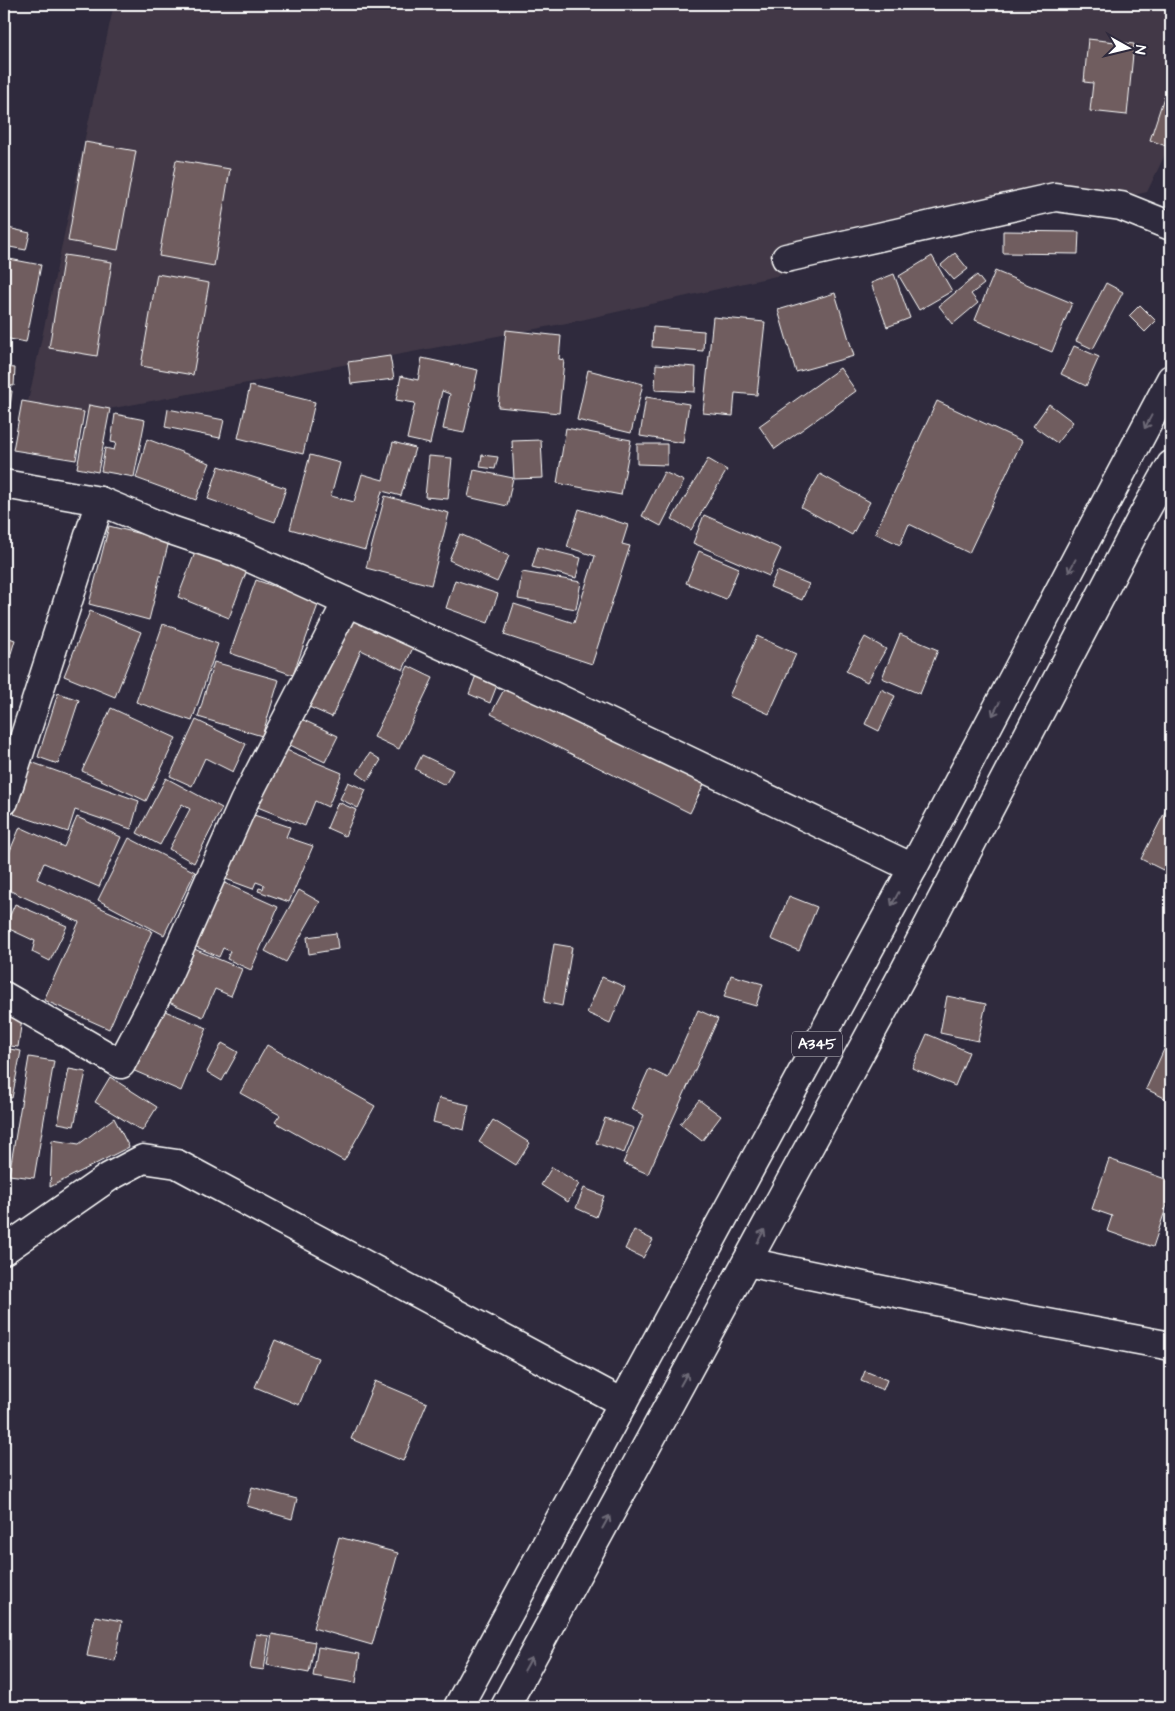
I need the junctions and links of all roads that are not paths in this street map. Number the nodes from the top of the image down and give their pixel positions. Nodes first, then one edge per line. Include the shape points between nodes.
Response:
1 (1171, 226) edge
2 (786, 258) dead end
3 (1171, 379) edge
4 (1171, 465) edge
5 (4, 484) edge
6 (100, 501) junction
7 (347, 602) junction
8 (4, 801) edge
9 (913, 868) junction
10 (4, 996) edge
11 (4, 1250) edge
12 (747, 1262) junction
13 (1171, 1346) edge
14 (623, 1403) junction
15 (458, 1707) edge
16 (505, 1707) edge

1 - 2 main road via 1121,206 1055,197
3 -> 9 main road, A345
12 -> 4 main road, A345
5 - 6 main road
6 - 7 main road via 165,528 239,553
6 - 8 main road
7 - 9 main road via 547,693
7 - 10 main road via 244,802 167,976 121,1064
9 -> 14 main road, A345
11 - 14 main road via 109,1177 143,1159 177,1164
12 - 13 main road
16 -> 12 main road, A345
14 - 15 main road, A345

